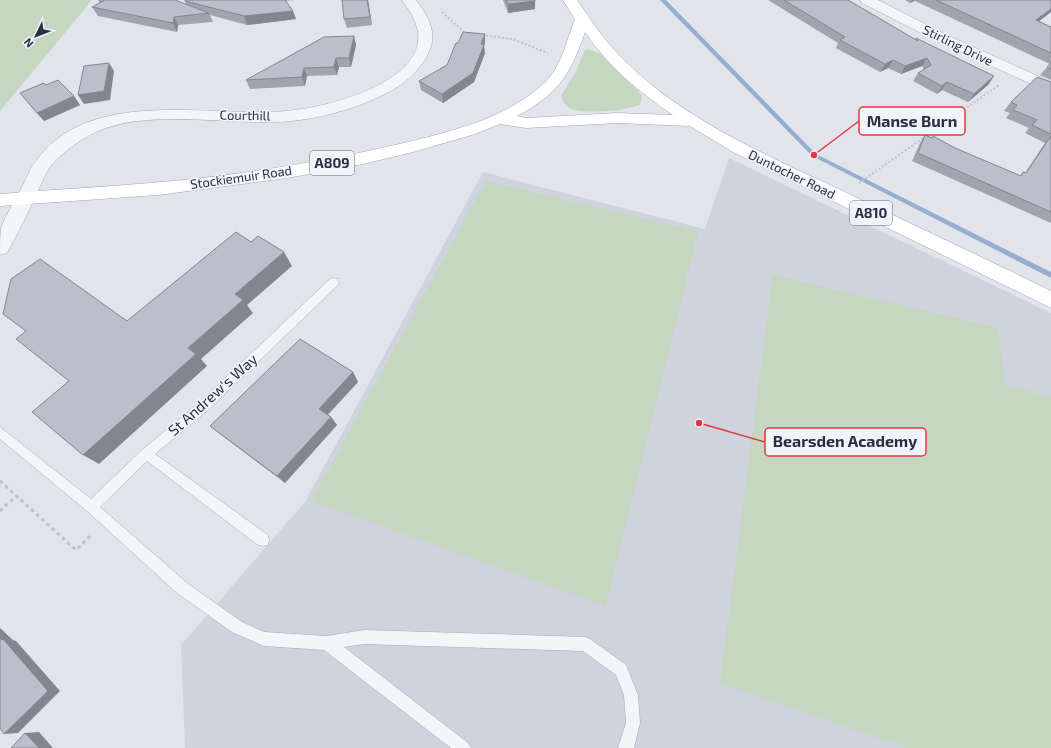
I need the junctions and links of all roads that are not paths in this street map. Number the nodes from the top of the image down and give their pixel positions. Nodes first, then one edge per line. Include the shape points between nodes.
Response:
1 (409, 0) edge
2 (570, 0) edge
3 (867, 0) edge
4 (582, 19) junction
5 (1051, 88) edge
6 (500, 119) junction
7 (694, 121) junction
8 (24, 198) junction
9 (0, 200) edge
10 (0, 248) edge
11 (334, 282) dead end
12 (1051, 300) edge
13 (0, 432) edge
14 (146, 454) junction
15 (91, 508) junction
16 (263, 540) dead end
17 (327, 643) junction
18 (463, 748) edge
19 (626, 748) edge

1 - 8 street, Courthill via 420,15 426,30 426,45 419,59 408,71 378,91 357,100 295,115 258,117 184,113 111,121 72,138 51,154
2 - 4 main road, Duntocher Road
3 - 5 street, Stirling Drive
4 - 6 main road, A809 via 568,60 554,82 538,96
4 - 7 main road, Duntocher Road / A810 via 614,59 648,90
6 - 7 main road via 526,123 617,118
6 - 8 main road, Stockiemuir Road / A809 via 384,153 272,174 209,183
7 - 12 main road, Duntocher Road / A810 via 753,155
8 - 9 main road, Stockiemuir Road / A809
8 - 10 street
11 - 14 lane, St Andrew's Way via 203,407
13 - 15 lane
14 - 15 lane, St Andrew's Way
14 - 16 lane
15 - 17 lane via 182,588 237,627 264,639
17 - 18 lane
17 - 19 lane via 364,637 585,644 621,670 631,695 633,723

